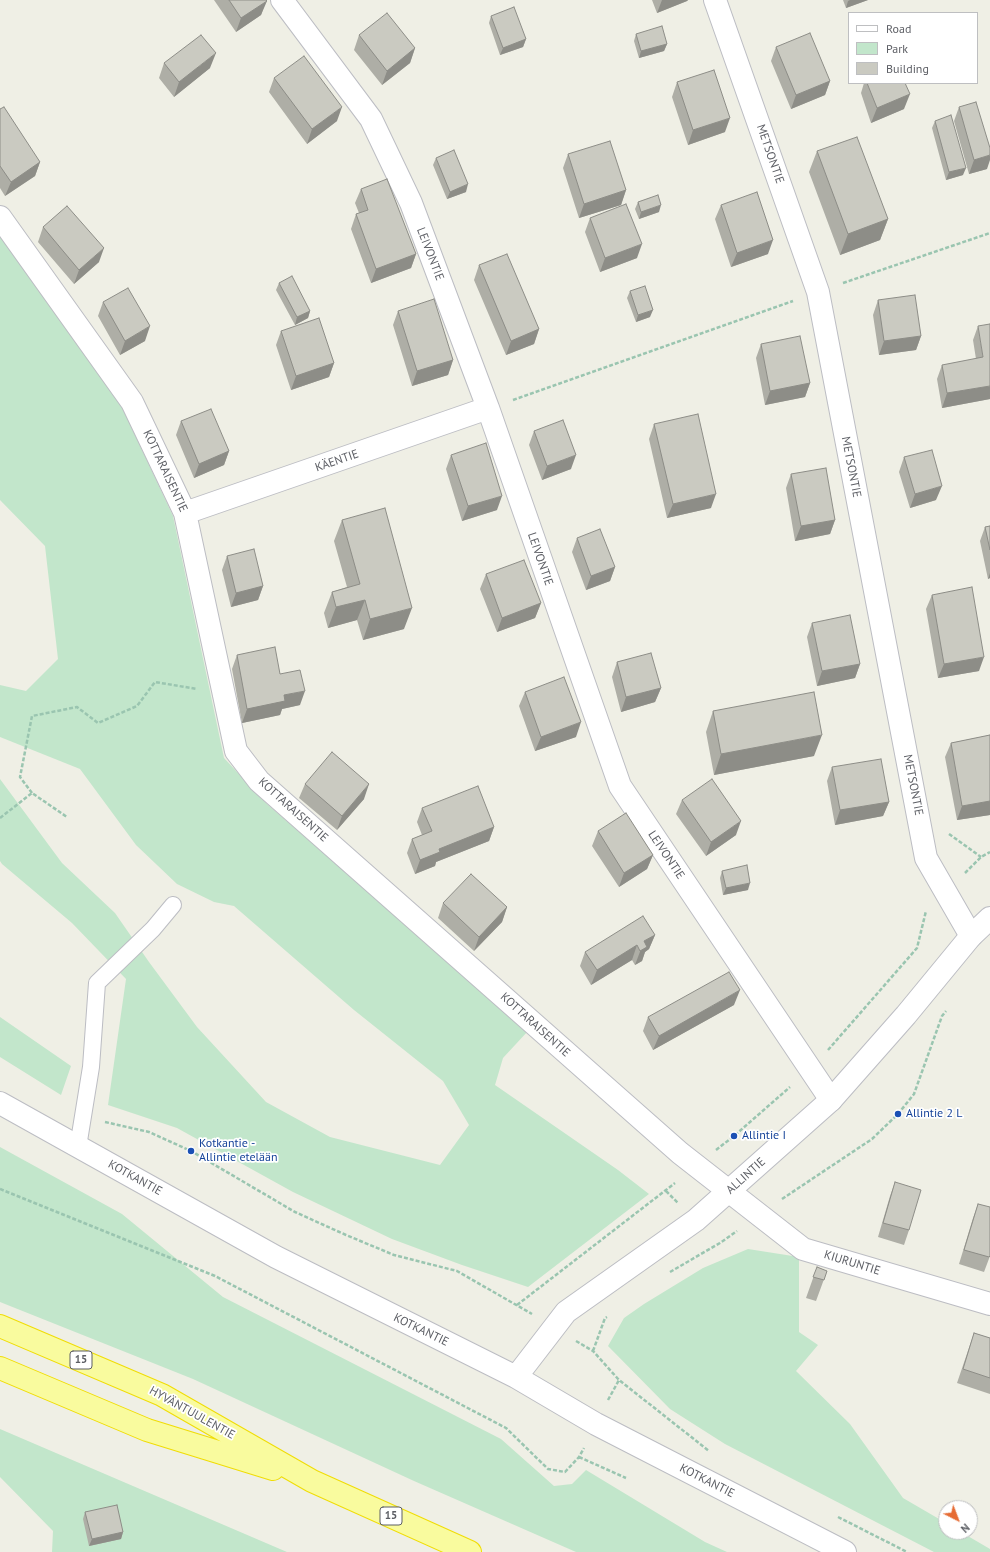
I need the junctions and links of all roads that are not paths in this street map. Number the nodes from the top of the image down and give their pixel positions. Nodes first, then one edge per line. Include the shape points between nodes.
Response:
1 (282, 0) edge
2 (715, 0) edge
3 (0, 217) edge
4 (488, 408) junction
5 (185, 513) junction
6 (173, 905) dead end
7 (990, 918) edge
8 (971, 936) junction
9 (831, 1100) junction
10 (0, 1103) edge
11 (78, 1147) junction
12 (729, 1191) junction
13 (990, 1304) edge
14 (0, 1326) edge
15 (0, 1368) edge
16 (516, 1377) junction
17 (312, 1481) junction
18 (470, 1552) edge
19 (845, 1552) edge

1 - 4 street, LEIVONTIE via 371,119 411,203
2 - 8 street, METSONTIE via 818,292 926,858
3 - 5 street, KOTTARAISENTIE via 132,402
4 - 5 street, KÄENTIE
4 - 9 street, LEIVONTIE via 620,786
5 - 12 street, KOTTARAISENTIE via 236,751 259,781 696,1166
6 - 11 lane via 153,929 97,983 92,1067
7 - 8 street, ALLINTIE
8 - 9 street, ALLINTIE
9 - 12 street, ALLINTIE
10 - 11 street, KOTKANTIE
11 - 16 street, KOTKANTIE via 276,1257
12 - 13 street, KIURUNTIE via 803,1249
12 - 16 street, ALLINTIE via 696,1220 566,1312
14 - 17 highway, HYVÄNTUULENTIE / 15 via 162,1395
15 - 17 highway, HYVÄNTUULENTIE / 15 via 147,1430
16 - 19 street, KOTKANTIE via 596,1424
17 - 18 highway, HYVÄNTUULENTIE / 15

